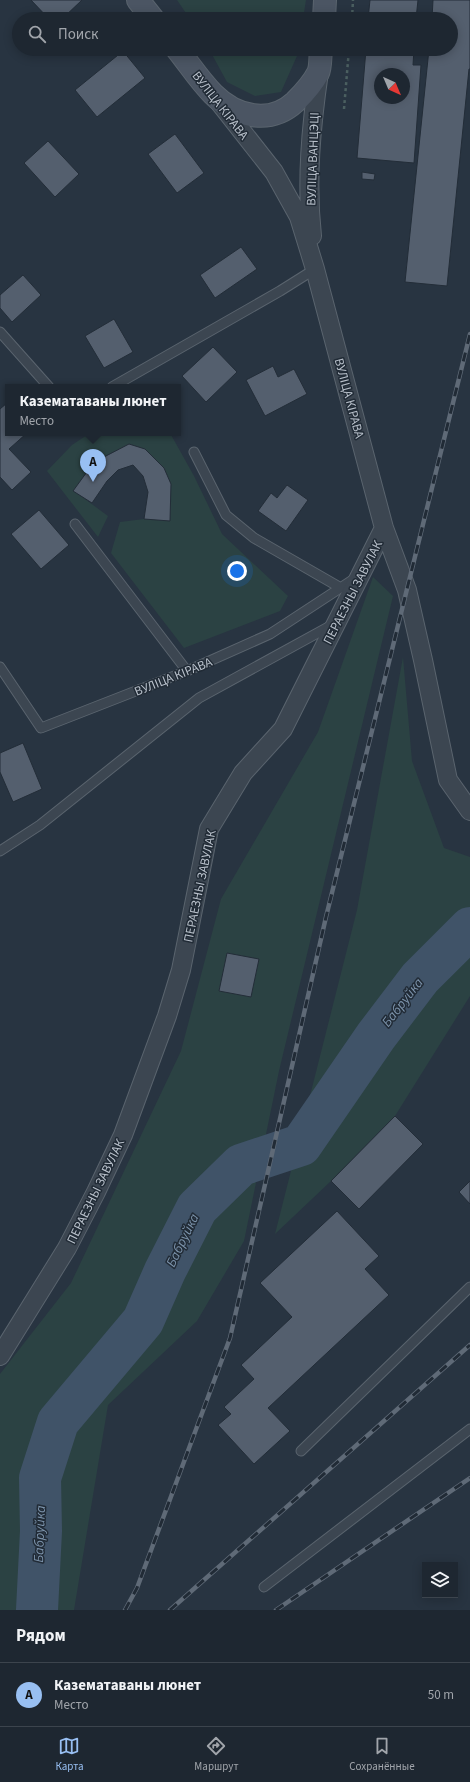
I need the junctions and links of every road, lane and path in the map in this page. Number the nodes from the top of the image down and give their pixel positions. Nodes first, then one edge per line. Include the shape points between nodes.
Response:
1 (138, 0) edge
2 (325, 0) edge
3 (353, 0) edge
4 (147, 12) edge
5 (324, 12) edge
6 (352, 12) edge
7 (183, 56) edge
8 (320, 56) edge
9 (348, 56) edge
10 (319, 72) junction
11 (214, 95) junction
12 (344, 109) dead end
13 (315, 269) junction
14 (0, 332) edge
15 (46, 384) edge
16 (117, 384) edge
17 (194, 452) dead end
18 (75, 524) dead end
19 (384, 528) junction
20 (362, 574) junction
21 (341, 588) junction
22 (337, 622) junction
23 (0, 666) edge
24 (187, 671) junction
25 (470, 811) edge
26 (0, 851) edge
27 (470, 1287) edge
28 (0, 1356) edge
29 (470, 1429) edge
30 (301, 1450) dead end
31 (264, 1587) dead end

1 - 4 main road
2 - 5 main road
3 - 6 path
7 - 11 main road, ВУЛІЦА КІРАВА
8 - 10 main road, ВУЛІЦА ВАНЦЭЦІ
9 - 12 path
10 - 11 main road via 292,105 271,115 242,114
10 - 13 street, ВУЛІЦА ВАНЦЭЦІ via 309,164 310,217
11 - 13 street, ВУЛІЦА КІРАВА via 274,172 299,217
13 - 16 lane
13 - 19 street, ВУЛІЦА КІРАВА
14 - 15 lane
17 - 21 lane via 226,515 254,538
18 - 24 lane
19 - 20 street, ПЕРАЕЗНЫ ЗАВУЛАК
19 - 25 street, ПЕРАЕЗНЫ ЗАВУЛАК via 407,590 448,780
20 - 21 lane, ВУЛІЦА КІРАВА
20 - 22 street, ПЕРАЕЗНЫ ЗАВУЛАК
21 - 24 lane, ВУЛІЦА КІРАВА via 270,634
22 - 26 lane via 198,698 40,825
22 - 28 street, ПЕРАЕЗНЫ ЗАВУЛАК via 283,729 243,773 209,829 181,970 167,1016 123,1135 67,1248
23 - 24 lane, ВУЛІЦА КІРАВА via 41,728
27 - 30 lane
29 - 31 lane

